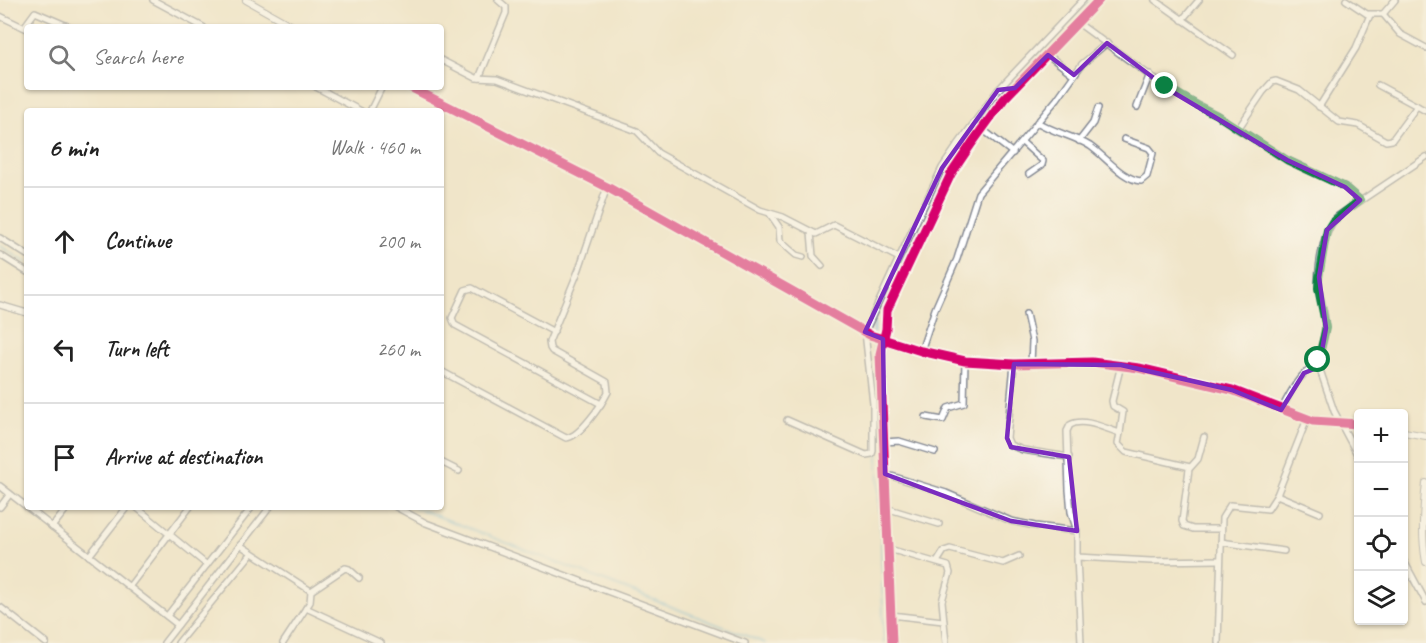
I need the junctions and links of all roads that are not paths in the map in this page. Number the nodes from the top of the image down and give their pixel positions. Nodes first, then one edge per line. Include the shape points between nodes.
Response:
1 (153, 0) edge
2 (246, 0) edge
3 (498, 0) edge
4 (1083, 0) edge
5 (1099, 0) edge
6 (1155, 0) edge
7 (1198, 0) edge
8 (1346, 0) edge
9 (1395, 0) edge
10 (1383, 14) junction
11 (1370, 15) junction
12 (0, 16) edge
13 (1182, 20) junction
14 (1078, 23) junction
15 (27, 24) edge
16 (63, 24) edge
17 (197, 24) edge
18 (289, 24) edge
19 (24, 28) edge
20 (1107, 43) junction
21 (1426, 48) edge
22 (1048, 55) junction
23 (1233, 55) dead end
24 (444, 61) edge
25 (1150, 74) junction
26 (1074, 75) junction
27 (479, 78) junction
28 (1378, 85) dead end
29 (1013, 88) junction
30 (322, 90) edge
31 (380, 90) edge
32 (416, 90) edge
33 (998, 90) junction
34 (1417, 106) junction
35 (1137, 107) dead end
36 (1319, 107) junction
37 (355, 108) edge
38 (372, 108) edge
39 (1098, 108) dead end
40 (1426, 111) edge
41 (1037, 122) junction
42 (981, 129) junction
43 (1238, 129) junction
44 (1124, 139) dead end
45 (1079, 141) junction
46 (1022, 142) junction
47 (1013, 153) junction
48 (1426, 157) edge
49 (1029, 174) dead end
50 (607, 187) junction
51 (1360, 200) junction
52 (769, 212) junction
53 (811, 232) junction
54 (0, 238) edge
55 (24, 253) edge
56 (0, 255) edge
57 (803, 257) dead end
58 (899, 258) junction
59 (822, 266) dead end
60 (24, 270) edge
61 (0, 305) edge
62 (24, 313) edge
63 (1026, 314) dead end
64 (554, 332) junction
65 (868, 333) junction
66 (882, 339) junction
67 (921, 351) junction
68 (965, 361) junction
69 (1014, 363) junction
70 (1031, 364) junction
71 (1121, 365) junction
72 (1319, 367) junction
73 (444, 373) edge
74 (601, 405) junction
75 (1281, 410) junction
76 (926, 417) dead end
77 (1307, 419) junction
78 (787, 420) dead end
79 (1340, 423) junction
80 (1354, 424) edge
81 (1120, 433) junction
82 (1408, 433) edge
83 (1426, 436) edge
84 (1204, 437) dead end
85 (884, 442) junction
86 (1354, 447) edge
87 (935, 452) dead end
88 (1069, 457) junction
89 (444, 464) edge
90 (1190, 467) junction
91 (459, 471) dead end
92 (885, 474) junction
93 (1426, 483) edge
94 (0, 486) edge
95 (10, 494) junction
96 (1277, 495) junction
97 (24, 505) edge
98 (0, 507) edge
99 (886, 508) junction
100 (31, 510) edge
101 (66, 510) edge
102 (125, 510) edge
103 (140, 510) edge
104 (188, 510) edge
105 (250, 510) edge
106 (268, 510) edge
107 (402, 510) edge
108 (1320, 513) dead end
109 (939, 524) dead end
110 (52, 527) junction
111 (1221, 529) junction
112 (1077, 531) junction
113 (169, 534) junction
114 (1221, 542) junction
115 (240, 545) junction
116 (889, 549) junction
117 (1284, 551) dead end
118 (251, 554) junction
119 (89, 556) junction
120 (1019, 556) dead end
121 (1077, 557) junction
122 (1220, 560) junction
123 (937, 562) junction
124 (1426, 562) edge
125 (207, 565) junction
126 (1408, 568) edge
127 (359, 578) dead end
128 (129, 586) junction
129 (311, 591) junction
130 (1426, 602) edge
131 (0, 607) edge
132 (306, 608) junction
133 (891, 615) junction
134 (167, 616) junction
135 (943, 621) junction
136 (178, 625) junction
137 (46, 643) edge
138 (164, 643) edge
139 (178, 643) edge
140 (283, 643) edge
141 (381, 643) edge
142 (745, 643) edge
143 (892, 643) edge
144 (946, 643) edge
145 (1081, 643) edge
146 (1218, 643) edge

1 - 17 street
2 - 18 street
3 - 27 street via 506,12
4 - 33 street
5 - 14 street
6 - 13 street
7 - 13 street
8 - 11 street
9 - 10 street
10 - 11 street
10 - 21 street via 1400,34
11 - 36 street via 1356,48
12 - 19 street
13 - 23 street
14 - 20 street
14 - 22 street
15 - 16 street via 34,12
20 - 25 street
20 - 26 street
22 - 26 street
22 - 29 street
24 - 27 street
25 - 35 street
25 - 43 street via 1171,91
26 - 41 street
27 - 52 street via 497,79 637,131 658,153
28 - 34 street
29 - 33 street
29 - 42 street
30 - 37 street
31 - 38 street
32 - 50 street
33 - 58 street via 942,168
34 - 36 street via 1389,141 1358,125 1339,122
34 - 40 street
36 - 43 street via 1299,90 1272,82
39 - 45 street via 1093,123
41 - 45 street
41 - 46 street
42 - 47 street
42 - 66 street via 939,198 887,310
43 - 51 street via 1287,160 1345,187
44 - 45 street via 1153,153 1147,176 1141,181
46 - 47 street
46 - 49 street via 1043,161
47 - 67 street via 974,202 957,259
48 - 51 street
50 - 64 street
50 - 65 street
51 - 72 street via 1327,230 1318,288 1326,328
52 - 53 street
52 - 57 street via 779,227 780,241
53 - 58 street via 818,234 834,225
53 - 59 street via 813,256
54 - 55 street
56 - 60 street
58 - 65 street
61 - 62 street
63 - 70 street via 1032,341
64 - 74 street via 549,342 552,351 607,382 608,392
64 - 74 street via 472,288 465,290 452,318 455,325
65 - 66 street
65 - 78 street via 872,454 866,455
66 - 67 street
66 - 85 street
67 - 68 street
68 - 69 street
68 - 76 street via 964,403 948,408 943,420
69 - 70 street
69 - 88 street via 1007,438 1011,445
70 - 71 street
71 - 75 street via 1232,390
71 - 81 street via 1113,400 1113,406 1123,411
72 - 75 street via 1304,372
72 - 79 street
73 - 74 street via 566,438 571,438
75 - 77 street
77 - 79 street
77 - 96 street
79 - 80 street
79 - 86 street
81 - 88 street via 1084,422 1072,423 1068,431
81 - 90 street via 1118,444 1126,452
82 - 83 street
84 - 90 street via 1198,459
85 - 87 street via 898,441
85 - 92 street
88 - 112 street via 1071,512
89 - 91 street
90 - 111 street via 1183,524 1193,529
92 - 99 street
92 - 112 street via 945,493 1011,521
93 - 124 street via 1422,515
94 - 95 street
95 - 97 street
95 - 98 street
96 - 108 street
96 - 111 street via 1268,509 1230,505
99 - 109 street
99 - 116 street
100 - 110 street
101 - 110 street
102 - 119 street
103 - 113 street
104 - 113 street
105 - 125 street
106 - 115 street
107 - 142 street via 426,523
110 - 119 street
111 - 114 street
112 - 121 street
113 - 125 street
113 - 128 street
114 - 117 street
114 - 122 street
115 - 118 street
115 - 136 street
116 - 123 street
116 - 133 street
118 - 129 street
118 - 139 street
119 - 128 street
120 - 123 street via 1003,563 950,549
121 - 122 street
121 - 145 street
122 - 146 street
123 - 135 street via 950,569 942,597
125 - 134 street
126 - 130 street
127 - 129 street via 345,568
128 - 134 street
129 - 132 street
131 - 137 street
132 - 140 street
132 - 141 street
133 - 135 street
133 - 143 street
134 - 136 street
135 - 144 street
136 - 138 street

